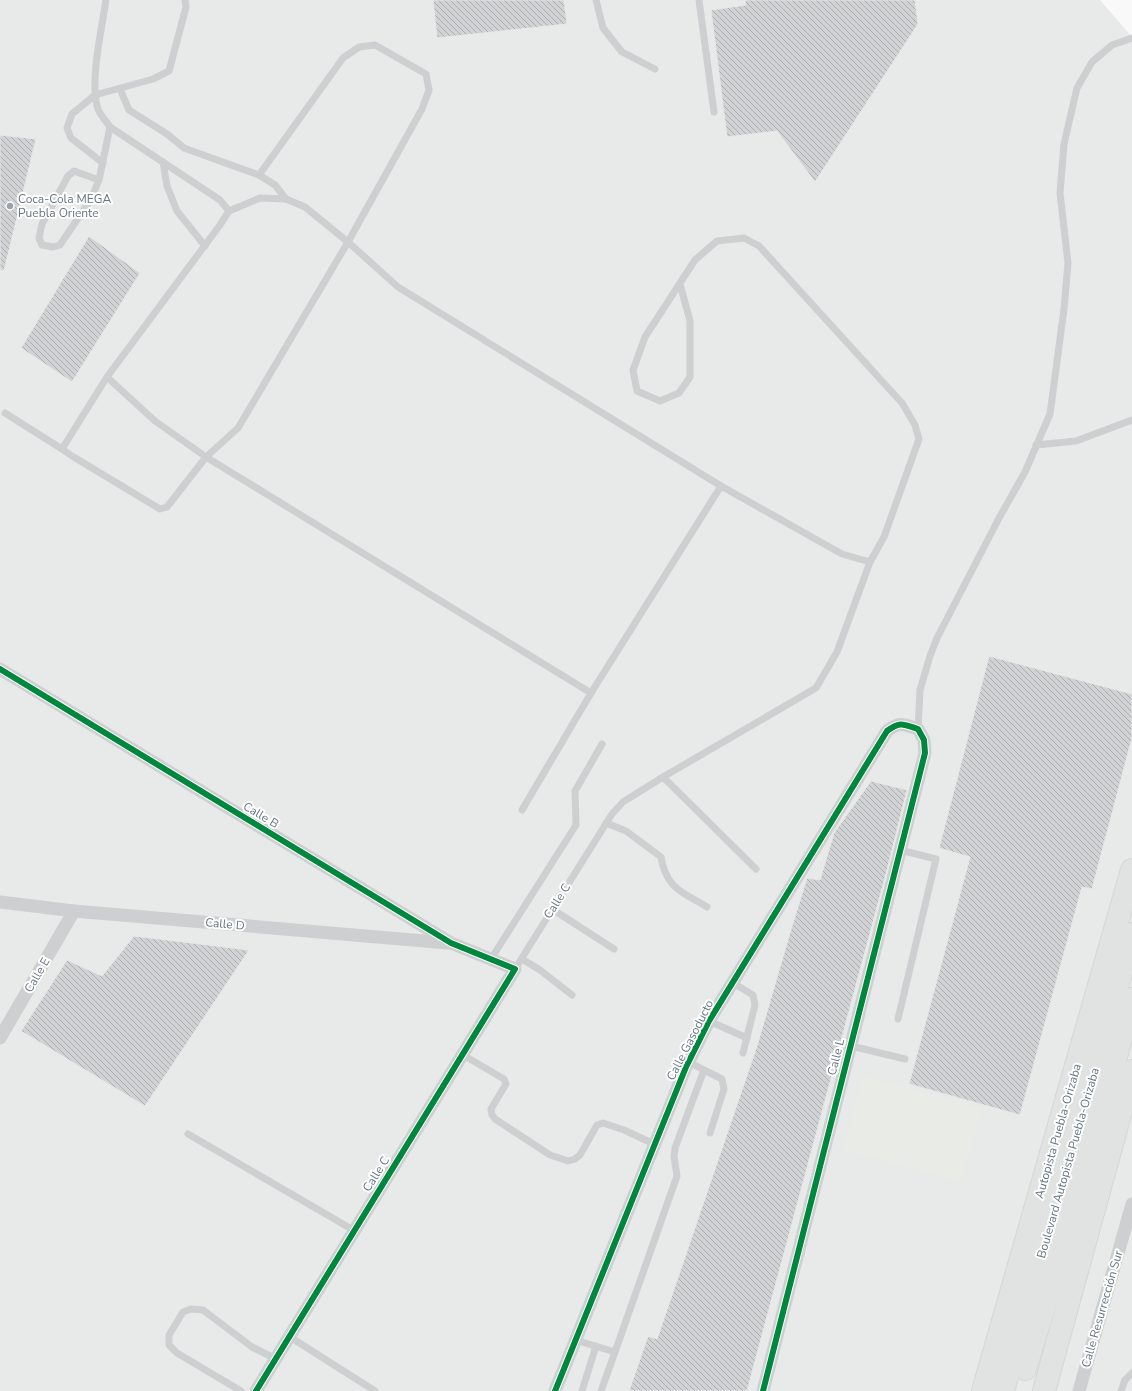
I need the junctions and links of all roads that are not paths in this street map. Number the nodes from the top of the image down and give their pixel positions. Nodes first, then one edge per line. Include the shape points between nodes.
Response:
1 (106, 0) edge
2 (186, 0) edge
3 (596, 0) edge
4 (699, 0) edge
5 (1132, 38) edge
6 (655, 69) dead end
7 (120, 89) junction
8 (95, 95) junction
9 (714, 112) dead end
10 (110, 127) junction
11 (163, 162) junction
12 (103, 163) junction
13 (259, 175) junction
14 (99, 180) junction
15 (286, 199) junction
16 (229, 211) junction
17 (348, 242) junction
18 (205, 246) junction
19 (680, 284) junction
20 (107, 377) junction
21 (5, 413) dead end
22 (1132, 420) edge
23 (1036, 445) junction
24 (62, 449) junction
25 (206, 457) junction
26 (721, 486) junction
27 (870, 562) junction
28 (0, 669) edge
29 (591, 693) junction
30 (918, 729) junction
31 (602, 744) dead end
32 (663, 777) junction
33 (522, 810) dead end
34 (606, 823) junction
35 (900, 850) junction
36 (756, 869) dead end
37 (1132, 870) edge
38 (0, 902) edge
39 (707, 907) dead end
40 (552, 909) junction
41 (74, 911) junction
42 (1132, 934) edge
43 (451, 943) junction
44 (614, 949) dead end
45 (491, 960) junction
46 (518, 964) junction
47 (733, 983) junction
48 (572, 995) dead end
49 (1132, 999) edge
50 (898, 1019) dead end
51 (710, 1021) junction
52 (0, 1038) edge
53 (747, 1038) junction
54 (850, 1046) junction
55 (743, 1053) dead end
56 (463, 1055) junction
57 (905, 1059) dead end
58 (689, 1062) junction
59 (704, 1070) junction
60 (1132, 1071) edge
61 (710, 1133) dead end
62 (188, 1134) dead end
63 (654, 1144) junction
64 (1132, 1204) edge
65 (355, 1231) junction
66 (290, 1337) junction
67 (575, 1340) junction
68 (596, 1346) junction
69 (615, 1352) junction
70 (276, 1359) junction
71 (1132, 1373) edge
72 (241, 1391) edge
73 (256, 1391) edge
74 (375, 1391) edge
75 (555, 1391) edge
76 (582, 1391) edge
77 (601, 1391) edge
78 (763, 1391) edge
79 (983, 1391) edge
80 (1003, 1391) edge
81 (1018, 1391) edge
82 (1044, 1391) edge
83 (1078, 1391) edge
84 (1121, 1391) edge

1 - 8 lane
2 - 7 lane via 169,71 152,80
3 - 6 lane via 603,28 622,52
4 - 9 lane
5 - 23 lane via 1112,45 1092,62 1077,88 1064,144 1060,194 1068,263 1064,309 1050,414
7 - 8 lane
7 - 13 lane via 129,110 184,148
8 - 10 lane via 98,110
8 - 12 lane via 72,114 68,128 71,138
10 - 11 lane
10 - 12 lane
11 - 16 lane via 220,200
11 - 18 lane via 167,186 177,211
12 - 14 lane
13 - 15 lane via 275,185
13 - 17 lane via 343,58 359,47 375,45 426,74 430,90 422,109
14 - 14 lane via 91,199 60,245 42,245 39,238 42,224 68,176 74,171
15 - 16 lane via 260,198
15 - 17 lane via 305,207
16 - 18 lane
17 - 25 lane via 238,428
17 - 26 lane via 398,287
18 - 20 lane
19 - 19 lane, Calle C via 645,336 633,370 637,391 660,401 679,393 690,377 690,321
19 - 27 lane, Calle C via 695,260 716,241 744,238 759,246 902,403 916,425 919,439 884,537
20 - 24 lane
20 - 25 lane via 155,421
21 - 24 lane
22 - 23 lane via 1076,441
23 - 30 lane via 1025,472 937,638 920,690
24 - 25 lane via 160,509 167,507
25 - 29 lane
26 - 27 lane via 842,554
26 - 29 lane
27 - 32 lane, Calle C via 837,652 816,688
28 - 43 street, Calle B
29 - 33 lane
30 - 35 street, Calle L via 924,740 925,754
30 - 47 street, Calle Gasoducto via 903,724 895,725 887,731
31 - 45 lane via 575,791 576,826
32 - 34 lane, Calle C via 623,802
32 - 36 lane
34 - 39 lane via 626,831 661,857 669,881
34 - 40 lane, Calle C
35 - 50 lane via 936,859
35 - 54 street, Calle L
37 - 79 highway, Autopista Puebla-Orizaba
38 - 41 street, Calle D
40 - 44 lane
40 - 46 lane, Calle C
41 - 43 street, Calle D
41 - 52 street, Calle E
42 - 80 highway, Boulevard Autopista Puebla-Orizaba
43 - 45 street, Calle B
45 - 46 street, Calle B
46 - 48 lane via 540,970
46 - 56 street, Calle C
47 - 51 street, Calle Gasoducto
47 - 53 lane via 753,995 755,1005
49 - 81 highway, Boulevard Autopista Puebla-Orizaba via 1067,1233
51 - 53 lane
51 - 58 street, Calle Gasoducto
53 - 55 lane
54 - 57 lane
54 - 78 street, Calle L
56 - 63 lane via 504,1079 506,1084 491,1109 492,1115 550,1155 568,1161 575,1160 597,1125 603,1123
56 - 65 street, Calle C
58 - 59 lane
58 - 63 street, Calle Gasoducto
59 - 61 lane via 722,1079 724,1085
59 - 69 lane via 675,1148 676,1176
60 - 82 highway
62 - 65 lane
63 - 67 street, Calle Gasoducto
64 - 83 street, Calle Resurrección Sur
65 - 66 street, Calle C
66 - 70 street, Calle C
66 - 74 lane
67 - 68 lane
67 - 75 street, Calle Gasoducto
68 - 69 lane
68 - 76 lane
69 - 77 lane
70 - 72 lane via 252,1347 203,1310 191,1309 183,1312 169,1334 169,1345 177,1353
70 - 73 street, Calle C
71 - 84 lane via 1125,1380

